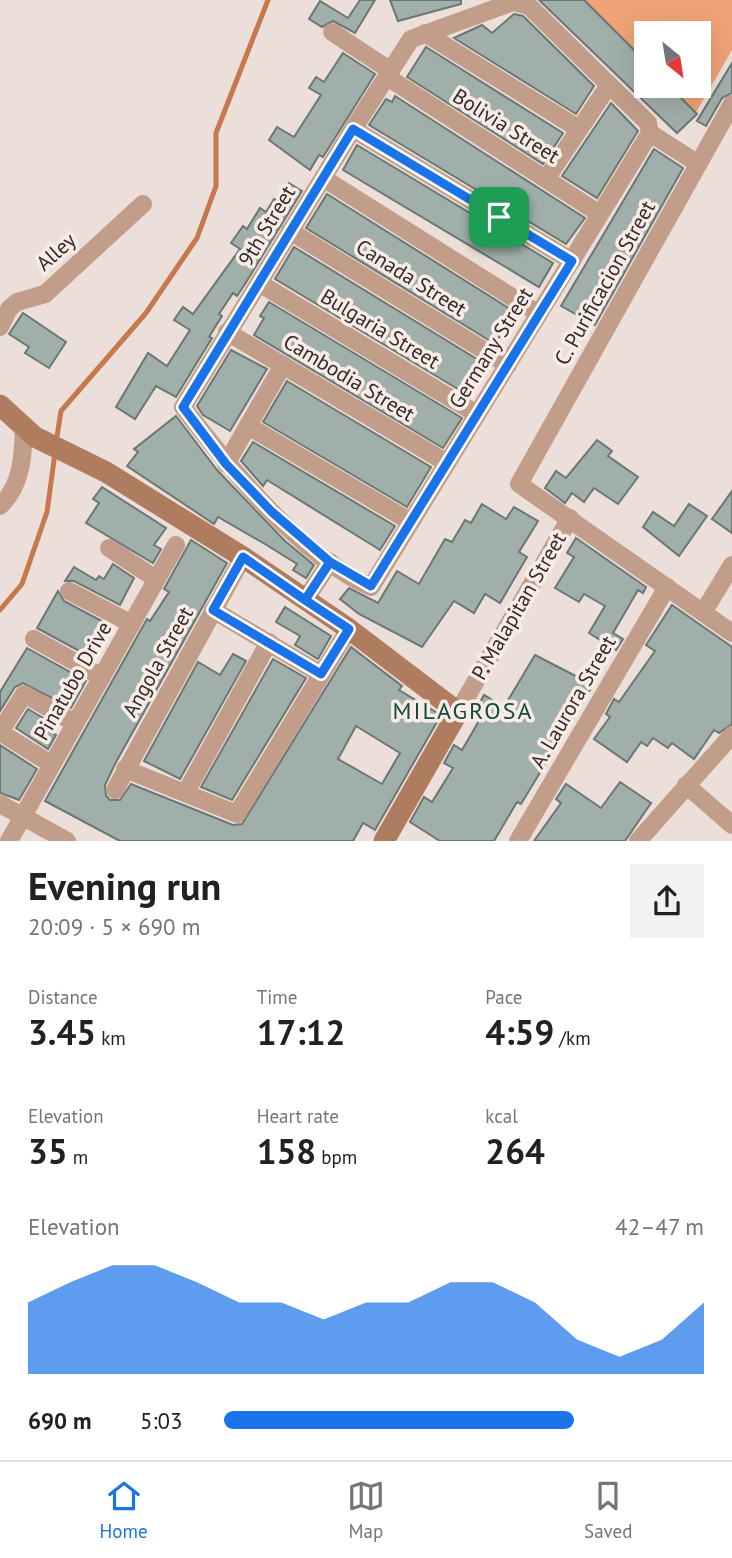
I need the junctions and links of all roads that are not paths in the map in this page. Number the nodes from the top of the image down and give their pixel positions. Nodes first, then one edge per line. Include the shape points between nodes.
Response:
1 (332, 32) dead end
2 (425, 33) junction
3 (389, 74) junction
4 (608, 85) junction
5 (732, 104) edge
6 (353, 129) junction
7 (579, 129) junction
8 (650, 133) junction
9 (697, 163) junction
10 (323, 178) junction
11 (546, 179) junction
12 (143, 204) dead end
13 (600, 215) junction
14 (290, 230) junction
15 (572, 261) junction
16 (259, 283) junction
17 (539, 314) junction
18 (0, 327) edge
19 (227, 332) junction
20 (283, 365) junction
21 (508, 365) junction
22 (0, 405) edge
23 (477, 414) junction
24 (248, 426) junction
25 (30, 432) junction
26 (447, 463) junction
27 (226, 464) junction
28 (0, 506) edge
29 (570, 518) junction
30 (411, 522) junction
31 (176, 545) dead end
32 (109, 548) dead end
33 (243, 557) junction
34 (330, 562) junction
35 (732, 565) edge
36 (156, 579) junction
37 (667, 587) junction
38 (69, 591) dead end
39 (305, 600) junction
40 (213, 610) junction
41 (704, 611) junction
42 (132, 624) junction
43 (349, 629) junction
44 (732, 633) edge
45 (34, 639) dead end
46 (269, 642) junction
47 (321, 674) junction
48 (102, 677) junction
49 (457, 712) junction
50 (75, 723) junction
51 (0, 732) edge
52 (732, 735) edge
53 (51, 764) junction
54 (125, 769) junction
55 (686, 785) junction
56 (115, 790) dead end
57 (186, 792) junction
58 (0, 804) edge
59 (22, 816) junction
60 (732, 825) edge
61 (9, 841) edge
62 (67, 841) edge
63 (384, 841) edge
64 (518, 841) edge
65 (638, 841) edge

1 - 3 street
2 - 3 street, 9th Street via 411,39
2 - 4 street, 9th Street via 513,2 529,6
2 - 7 street
3 - 6 street, 9th Street
3 - 11 street, Bolivia Street
4 - 7 street
4 - 8 street, 9th Street via 648,123
5 - 9 street, C. Purificacion Street
6 - 10 street, 9th Street
6 - 15 street
7 - 11 street
8 - 9 street, 9th Street
8 - 13 street, Germany Street
9 - 29 street, C. Purificacion Street via 519,484
10 - 14 street, 9th Street
10 - 17 street
11 - 13 street, Bolivia Street
12 - 18 street, Alley via 45,293 17,302
13 - 15 street, Germany Street
14 - 16 street, 9th Street
14 - 21 street, Canada Street
15 - 17 street, Germany Street
16 - 19 street, 9th Street
16 - 23 street, Bulgaria Street
17 - 21 street, Germany Street
19 - 20 street, Cambodia Street
19 - 27 street, 9th Street via 183,407
20 - 24 street
20 - 26 street, Cambodia Street
21 - 23 street, Germany Street
22 - 25 street
23 - 26 street, Germany Street
24 - 27 street
24 - 30 street
25 - 28 street via 15,487
25 - 33 street via 106,472
26 - 30 street, Germany Street
27 - 34 street
29 - 37 street
29 - 49 street, P. Malapitan Street
30 - 34 street, Germany Street via 371,586
31 - 36 street, Pinatubo Drive
32 - 36 street
33 - 39 street
33 - 40 street, Angola Street
34 - 39 street
35 - 41 street
36 - 42 street, Pinatubo Drive
37 - 41 street
37 - 64 street, A. Laurora Street
38 - 42 street
39 - 43 street
40 - 46 street
40 - 54 street, Angola Street
41 - 44 street
42 - 48 street, Pinatubo Drive
43 - 47 street
43 - 49 street
45 - 48 street
46 - 47 street
46 - 57 street
47 - 57 street via 237,814
48 - 50 street, Pinatubo Drive
49 - 63 street, P. Malapitan Street
50 - 51 street via 24,694
50 - 53 street, Pinatubo Drive
51 - 53 street
52 - 55 street
53 - 59 street, Pinatubo Drive
54 - 56 street, Angola Street
54 - 57 street
55 - 60 street
55 - 65 street
58 - 59 street
59 - 61 street, Pinatubo Drive
59 - 62 street

